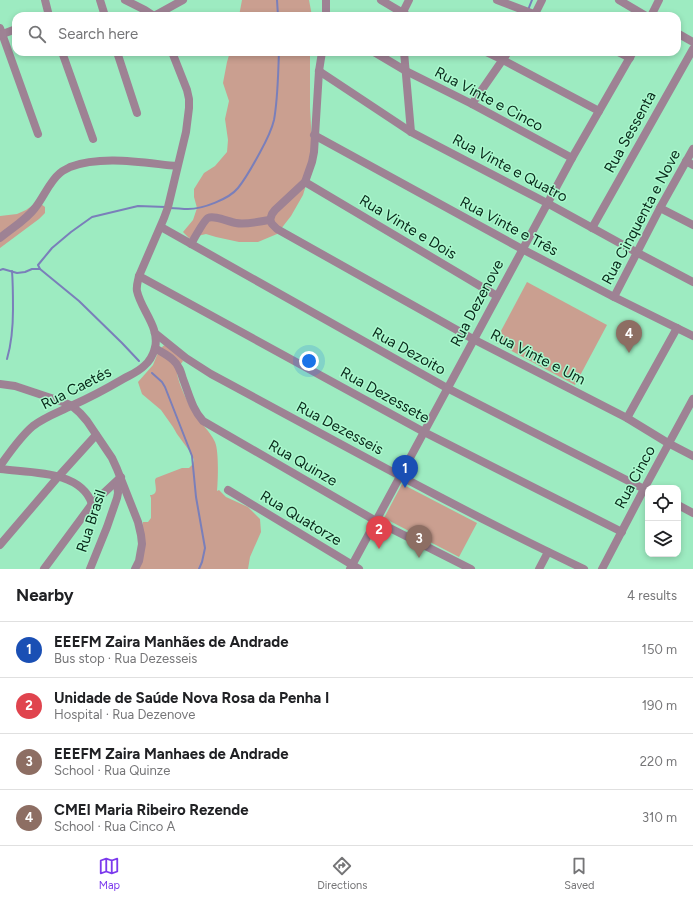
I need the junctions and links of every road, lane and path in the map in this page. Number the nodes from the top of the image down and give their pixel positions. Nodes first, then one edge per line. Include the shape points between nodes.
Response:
1 (45, 0) edge
2 (100, 0) edge
3 (125, 0) edge
4 (183, 0) edge
5 (326, 0) edge
6 (381, 0) edge
7 (409, 0) edge
8 (497, 0) edge
9 (542, 0) edge
10 (619, 0) edge
11 (659, 0) edge
12 (48, 12) edge
13 (104, 12) edge
14 (148, 12) edge
15 (161, 12) edge
16 (326, 12) edge
17 (399, 12) edge
18 (405, 12) edge
19 (528, 12) edge
20 (537, 12) edge
21 (639, 12) edge
22 (653, 12) edge
23 (12, 30) edge
24 (1, 32) edge
25 (681, 35) edge
26 (693, 42) edge
27 (693, 49) edge
28 (63, 56) edge
29 (118, 56) edge
30 (174, 56) edge
31 (321, 56) edge
32 (381, 56) edge
33 (404, 56) edge
34 (494, 56) edge
35 (506, 56) edge
36 (630, 56) edge
37 (503, 60) junction
38 (319, 71) junction
39 (406, 71) junction
40 (472, 104) junction
41 (599, 111) junction
42 (137, 113) dead end
43 (411, 132) junction
44 (38, 134) dead end
45 (314, 135) junction
46 (93, 139) dead end
47 (693, 149) edge
48 (572, 158) junction
49 (689, 163) edge
50 (177, 166) junction
51 (305, 182) junction
52 (547, 203) junction
53 (660, 208) junction
54 (270, 220) junction
55 (693, 225) edge
56 (161, 227) junction
57 (592, 228) junction
58 (0, 238) edge
59 (191, 244) junction
60 (522, 249) junction
61 (636, 252) junction
62 (139, 276) junction
63 (693, 282) edge
64 (497, 296) junction
65 (614, 297) junction
66 (677, 328) junction
67 (155, 333) junction
68 (693, 336) edge
69 (473, 339) junction
70 (155, 348) junction
71 (0, 384) edge
72 (448, 388) junction
73 (693, 398) edge
74 (72, 406) junction
75 (627, 418) junction
76 (424, 432) junction
77 (96, 435) junction
78 (668, 443) junction
79 (693, 456) edge
80 (0, 466) edge
81 (0, 469) edge
82 (400, 476) junction
83 (58, 477) junction
84 (119, 480) junction
85 (648, 485) edge
86 (645, 489) edge
87 (228, 490) dead end
88 (645, 492) edge
89 (92, 504) junction
90 (681, 507) edge
91 (693, 513) edge
92 (376, 521) junction
93 (622, 532) junction
94 (0, 545) edge
95 (548, 552) junction
96 (354, 568) edge
97 (44, 569) edge
98 (90, 569) edge
99 (135, 569) edge
100 (471, 569) edge
101 (538, 569) edge
102 (584, 569) edge
103 (602, 569) edge

1 - 12 street
2 - 13 street
3 - 14 street
4 - 15 street
5 - 16 street
6 - 17 street
7 - 18 street
8 - 19 street
9 - 20 street
10 - 21 street
11 - 22 street
23 - 24 street
24 - 44 street
25 - 26 street
27 - 57 street, Rua Sessenta
28 - 46 street
29 - 42 street
30 - 50 street via 189,99 188,119
31 - 38 street
32 - 39 street, Rua Vinte e Cinco
33 - 39 street
34 - 37 street
35 - 37 street
36 - 41 street, Rua Dezenove
37 - 40 street
37 - 41 street
38 - 43 street, Rua Vinte e Quatro
38 - 45 street
39 - 40 street, Rua Vinte e Cinco
39 - 43 street
40 - 48 street, Rua Vinte e Cinco
41 - 48 street, Rua Dezenove
43 - 52 street, Rua Vinte e Quatro
45 - 51 street via 314,152
45 - 60 street, Rua Vinte e Três
47 - 49 street, Rua Cinquenta e Nove
48 - 52 street, Rua Dezenove
49 - 53 street, Rua Cinquenta e Nove
50 - 56 street
50 - 58 street via 101,161 68,168 59,173 31,213
51 - 54 street via 275,210
51 - 64 street, Rua Vinte e Dois
52 - 57 street, Rua Vinte e Quatro
52 - 60 street, Rua Dezenove
53 - 55 street
53 - 61 street, Rua Cinquenta e Nove
54 - 59 street via 235,223 208,218
54 - 69 street, Rua Vinte e Um via 277,229
56 - 59 street, Rua Dezoito
56 - 62 street
57 - 61 street, Rua Vinte e Quatro
59 - 72 street, Rua Dezoito
60 - 64 street, Rua Dezenove
60 - 65 street, Rua Vinte e Três
61 - 63 street, Rua Vinte e Quatro
61 - 65 street, Rua Cinquenta e Nove
62 - 67 street via 138,296
62 - 76 street, Rua Dezessete
64 - 69 street, Rua Dezenove
65 - 66 street, Rua Vinte e Três
66 - 68 street, Rua Vinte e Três
66 - 75 street
67 - 70 street
67 - 82 street, Rua Dezesseis via 198,366
69 - 72 street, Rua Dezenove
69 - 75 street, Rua Vinte e Um
70 - 74 street, Rua Caetés via 144,366
70 - 92 street, Rua Quinze via 174,360 179,367 194,407 203,421
71 - 74 street via 16,386
72 - 76 street, Rua Dezenove
72 - 86 street, Rua Dezoito
73 - 78 street, Rua Cinco
74 - 77 street via 88,421
74 - 80 street, Rua Caetés via 34,426
75 - 78 street, Rua Vinte e Um
76 - 82 street, Rua Dezenove
76 - 93 street, Rua Dezessete
77 - 83 street
77 - 84 street via 112,458
78 - 79 street, Rua Vinte e Um
78 - 85 street, Rua Cinco
81 - 83 street
82 - 92 street, Rua Dezenove
82 - 95 street, Rua Dezesseis
83 - 89 street via 77,484
83 - 94 street
84 - 89 street
84 - 98 street, Rua Brasil via 117,498
84 - 99 street via 138,522 141,535 141,553
87 - 96 street, Rua Quatorze
88 - 93 street, Rua Cinco
89 - 97 street
90 - 91 street
92 - 96 street, Rua Dezenove
92 - 100 street, Rua Quinze
93 - 103 street, Rua Cinco
95 - 101 street
95 - 102 street, Rua Dezesseis

